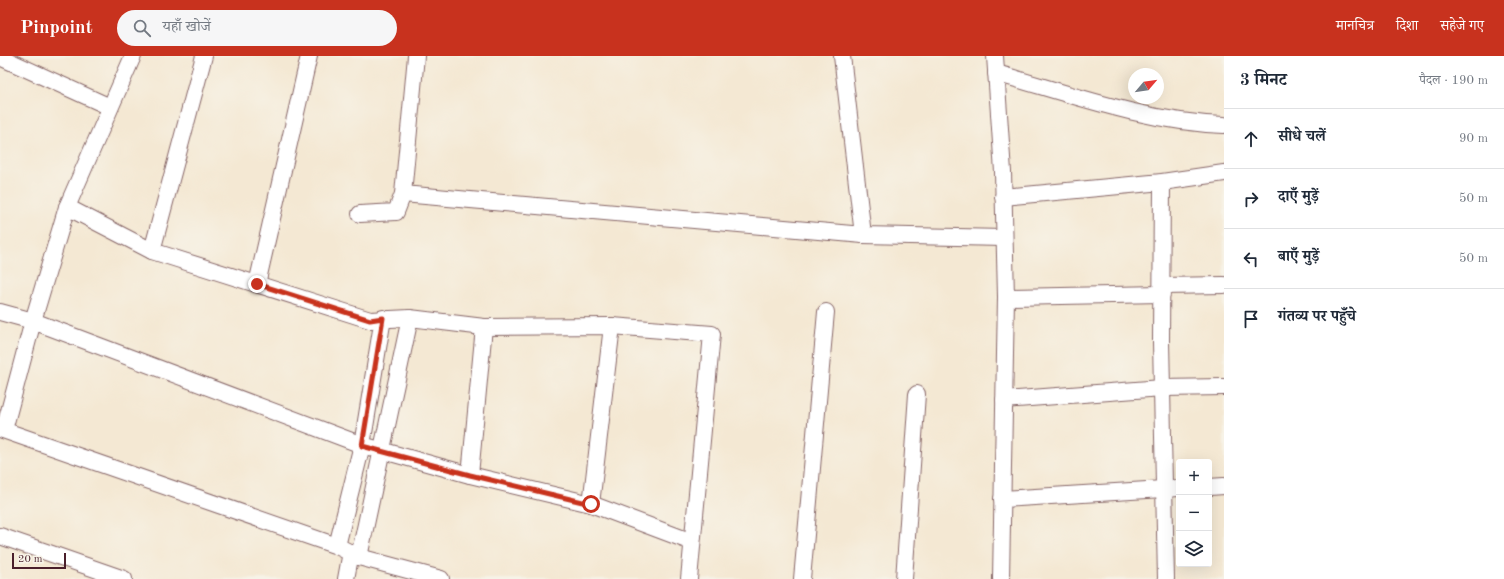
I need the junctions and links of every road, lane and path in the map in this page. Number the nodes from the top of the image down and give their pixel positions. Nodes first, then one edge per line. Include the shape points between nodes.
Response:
1 (133, 56) edge
2 (204, 56) edge
3 (309, 56) edge
4 (416, 56) edge
5 (842, 56) edge
6 (994, 56) edge
7 (0, 57) edge
8 (996, 72) junction
9 (110, 106) junction
10 (1224, 125) edge
11 (1224, 173) edge
12 (1162, 182) junction
13 (404, 194) junction
14 (1003, 197) junction
15 (67, 207) junction
16 (360, 214) dead end
17 (863, 234) junction
18 (1004, 238) junction
19 (152, 251) junction
20 (257, 284) junction
21 (1224, 285) edge
22 (1162, 290) junction
23 (1006, 297) junction
24 (0, 312) edge
25 (826, 312) dead end
26 (383, 318) junction
27 (410, 318) junction
28 (33, 321) junction
29 (612, 326) junction
30 (484, 327) junction
31 (1224, 386) edge
32 (1162, 388) junction
33 (917, 394) dead end
34 (1004, 400) junction
35 (2, 430) edge
36 (362, 446) junction
37 (382, 451) junction
38 (470, 475) junction
39 (1224, 486) edge
40 (1212, 487) edge
41 (1172, 488) edge
42 (1002, 499) junction
43 (591, 504) junction
44 (0, 536) edge
45 (692, 542) junction
46 (349, 552) junction
47 (124, 579) edge
48 (346, 579) edge
49 (441, 579) edge
50 (689, 579) edge
51 (802, 579) edge
52 (904, 579) edge
53 (1001, 579) edge
54 (1166, 579) edge

1 - 9 street
2 - 19 street
3 - 20 street
4 - 13 street
5 - 17 street
6 - 8 street
7 - 9 street
8 - 10 street via 1141,113
8 - 14 street
9 - 15 street
11 - 12 street
12 - 14 street
12 - 22 street
13 - 16 street via 396,212
13 - 17 street
14 - 18 street
15 - 19 street
15 - 28 street
17 - 18 street
18 - 23 street
19 - 20 street
20 - 26 street via 370,320
21 - 22 street
22 - 23 street
22 - 32 street
23 - 34 street
24 - 28 street
25 - 51 street
26 - 27 street
26 - 36 street
27 - 30 street
27 - 37 street
28 - 35 street
28 - 36 street
29 - 30 street
29 - 43 street
29 - 45 street via 712,334
30 - 38 street
31 - 32 street
32 - 34 street
32 - 41 street
33 - 52 street
34 - 42 street
35 - 46 street
36 - 37 street
36 - 46 street
37 - 38 street
37 - 46 street
38 - 43 street
39 - 40 street
41 - 42 street
41 - 54 street
42 - 53 street
43 - 45 street
44 - 47 street
45 - 50 street
46 - 48 street
46 - 49 street

